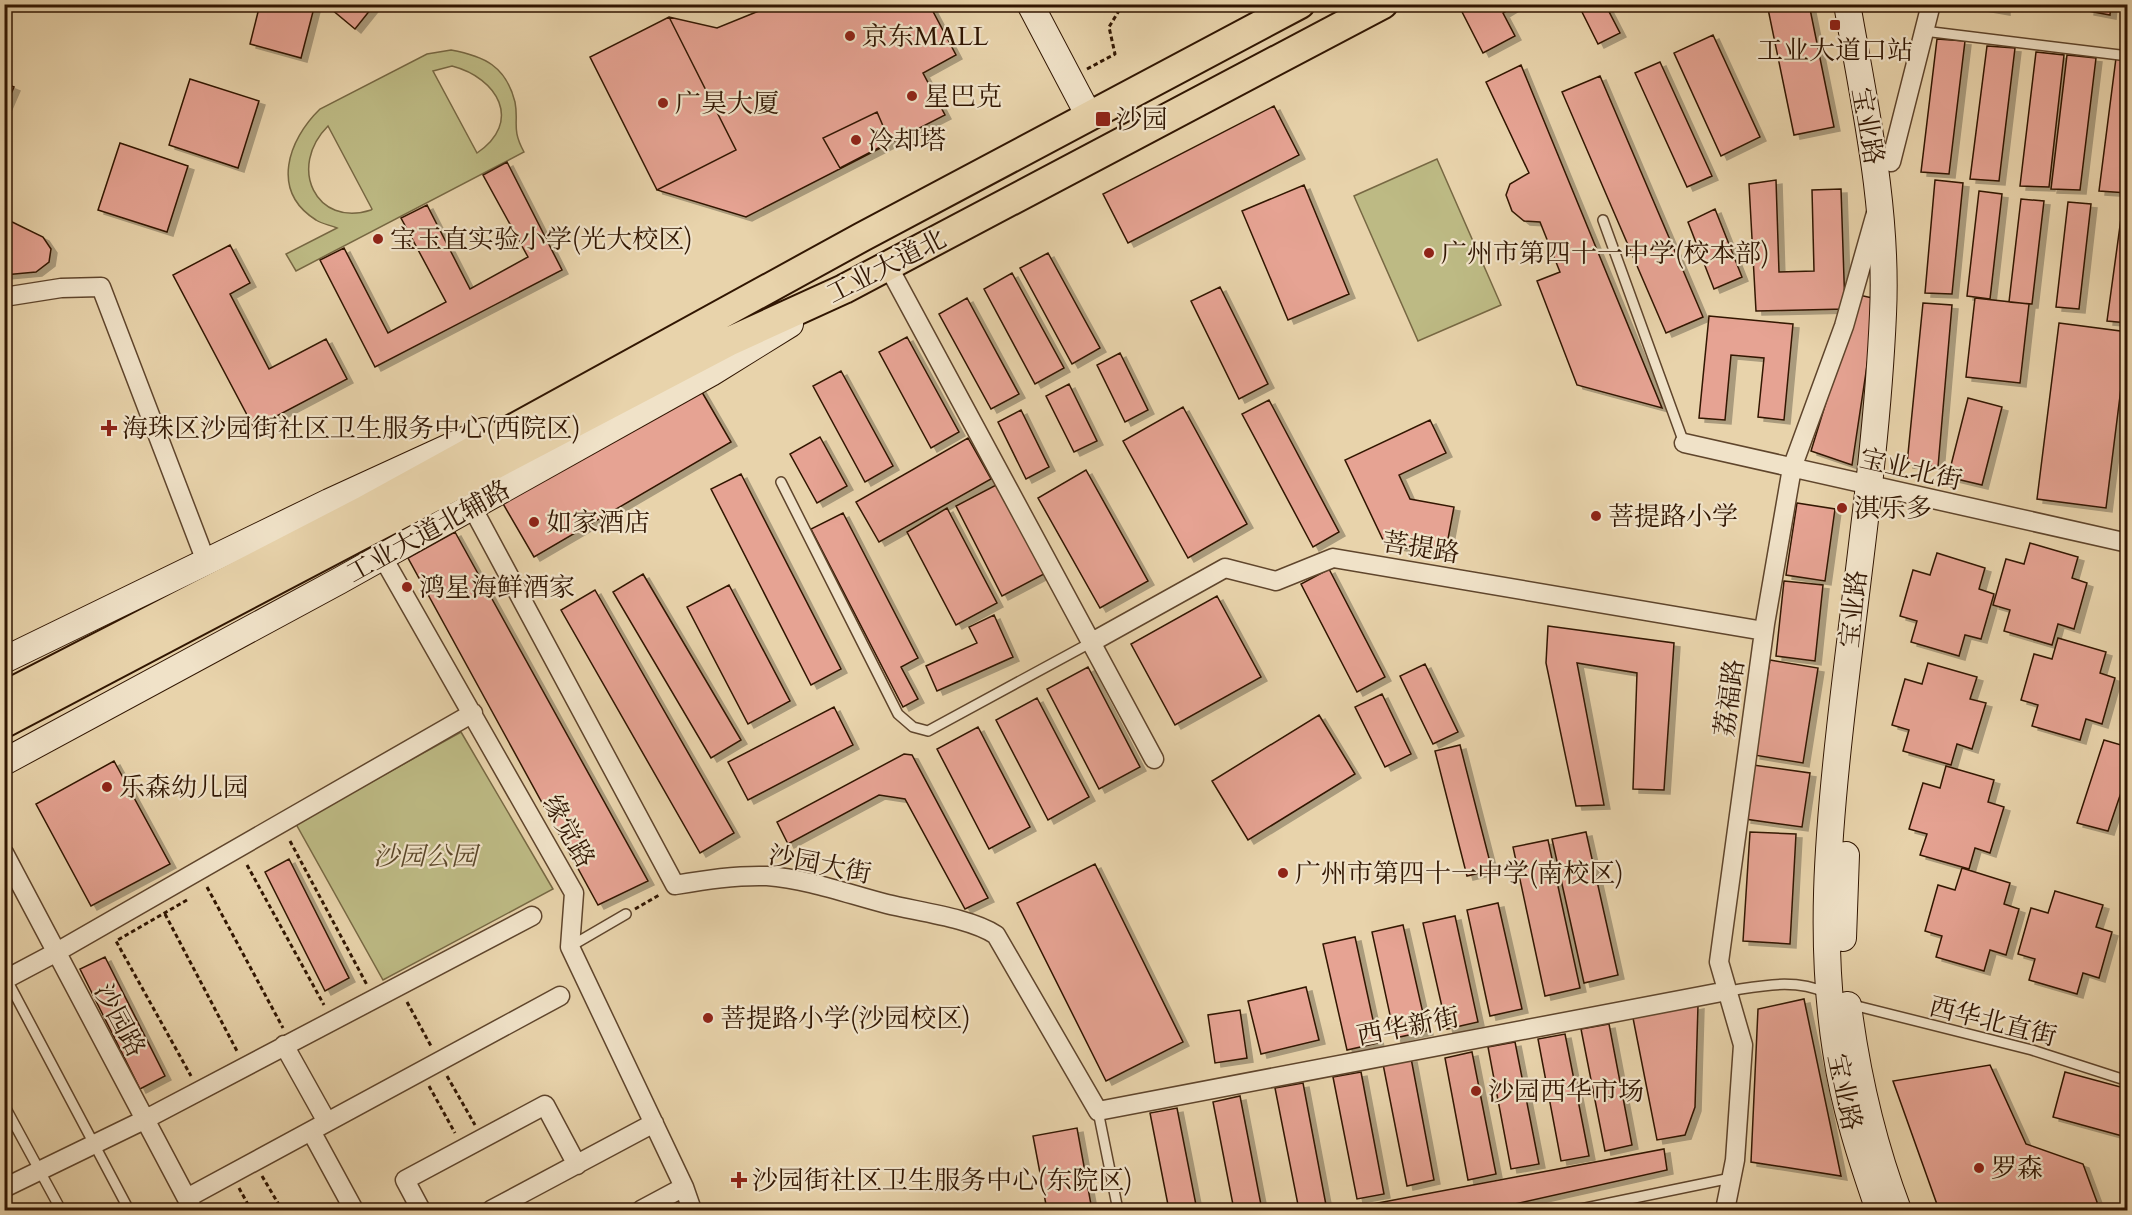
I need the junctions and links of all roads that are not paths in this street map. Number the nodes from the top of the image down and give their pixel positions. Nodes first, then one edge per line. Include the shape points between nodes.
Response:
1 (1030, 4) edge
2 (1300, 4) edge
3 (1383, 4) edge
4 (1847, 4) edge
5 (1864, 4) edge
6 (1931, 4) edge
7 (1924, 31) junction
8 (2127, 56) edge
9 (1089, 116) junction
10 (1891, 162) junction
11 (1880, 202) junction
12 (1603, 220) dead end
13 (888, 266) junction
14 (844, 289) junction
15 (4, 297) edge
16 (563, 403) junction
17 (1684, 443) joint
18 (1792, 468) junction
19 (781, 482) dead end
20 (1875, 486) junction
21 (471, 507) junction
22 (375, 517) junction
23 (2127, 543) edge
24 (382, 556) junction
25 (207, 564) junction
26 (1764, 631) junction
27 (1092, 642) junction
28 (4, 660) edge
29 (40, 678) junction
30 (4, 690) edge
31 (4, 696) edge
32 (473, 713) junction
33 (4, 723) edge
34 (1154, 759) dead end
35 (4, 762) edge
36 (4, 853) edge
37 (626, 914) road end
38 (532, 916) dead end
39 (570, 947) junction
40 (56, 953) junction
41 (5, 978) edge
42 (1727, 991) junction
43 (560, 996) dead end
44 (1839, 999) junction
45 (287, 1043) junction
46 (2127, 1081) edge
47 (4, 1105) edge
48 (1098, 1111) junction
49 (144, 1120) junction
50 (654, 1123) junction
51 (319, 1126) junction
52 (92, 1144) junction
53 (577, 1165) junction
54 (39, 1171) junction
55 (1731, 1178) junction
56 (684, 1187) junction
57 (4, 1188) edge
58 (190, 1204) edge
59 (61, 1210) edge
60 (129, 1210) edge
61 (354, 1210) edge
62 (421, 1210) edge
63 (491, 1210) edge
64 (641, 1210) edge
65 (692, 1210) edge
66 (1118, 1210) edge
67 (1576, 1210) edge
68 (1725, 1210) edge
69 (1879, 1210) edge
70 (1898, 1210) edge

1 - 9 main road
2 - 9 main road, 工业大道北
3 - 13 main road, 工业大道北
4 - 11 main road, 宝业路
5 - 10 main road, 宝业路
6 - 7 street
7 - 8 lane
7 - 10 street
9 - 16 main road, 工业大道北
10 - 20 main road, 宝业路 via 1900,251 1900,308
11 - 18 street, 荔福路 via 1844,326
11 - 20 main road, 宝业路 via 1885,265
12 - 17 lane
13 - 14 main road, 工业大道北
13 - 27 street
14 - 21 main road, 工业大道北辅路 via 711,373
14 - 22 main road, 工业大道北 via 728,342
15 - 25 street via 61,288 101,287
16 - 22 main road, 工业大道北
16 - 25 main road via 474,436 328,502
17 - 18 street, 宝业北街
18 - 20 street, 宝业北街
18 - 26 street, 荔福路
19 - 27 lane via 898,714 913,727 928,731
20 - 23 street, 宝业北街
20 - 44 main road, 宝业路 via 1847,825
21 - 24 main road, 工业大道北辅路
21 - 48 street, 沙园大街 via 675,885 767,876 980,924 996,935
22 - 29 main road
22 - 33 main road
24 - 32 street, 缘觉路
24 - 35 main road, 工业大道北辅路
25 - 28 main road
26 - 27 street, 菩提路 via 1333,558 1276,581 1226,568
26 - 42 street, 荔福路 via 1719,962
27 - 34 street
29 - 30 main road
29 - 31 main road
32 - 39 street, 缘觉路 via 574,893
32 - 40 street
36 - 40 street, 沙园路
37 - 39 lane
38 - 45 street
39 - 50 street, 缘觉路
40 - 41 street
40 - 49 street, 沙园路
41 - 52 lane
42 - 44 lane, 西华北直街 via 1782,983 1809,985
42 - 48 street, 西华新街
42 - 55 street, 荔福路 via 1743,1045
43 - 51 street
44 - 46 lane, 西华北直街 via 2032,1050
44 - 69 main road, 宝业路 via 1842,1085 1859,1154
44 - 70 main road, 宝业路 via 1868,1118
45 - 49 street
45 - 51 street
47 - 54 lane
48 - 66 lane
49 - 52 street
49 - 58 street, 沙园路
50 - 53 street
50 - 56 street, 缘觉路
51 - 58 street via 232,1174
51 - 61 street
52 - 54 street
52 - 60 lane
53 - 62 street via 545,1105 405,1180
53 - 63 street
54 - 57 street
54 - 59 lane
55 - 67 lane
55 - 68 street, 荔福路
56 - 64 street
56 - 65 street, 缘觉路

